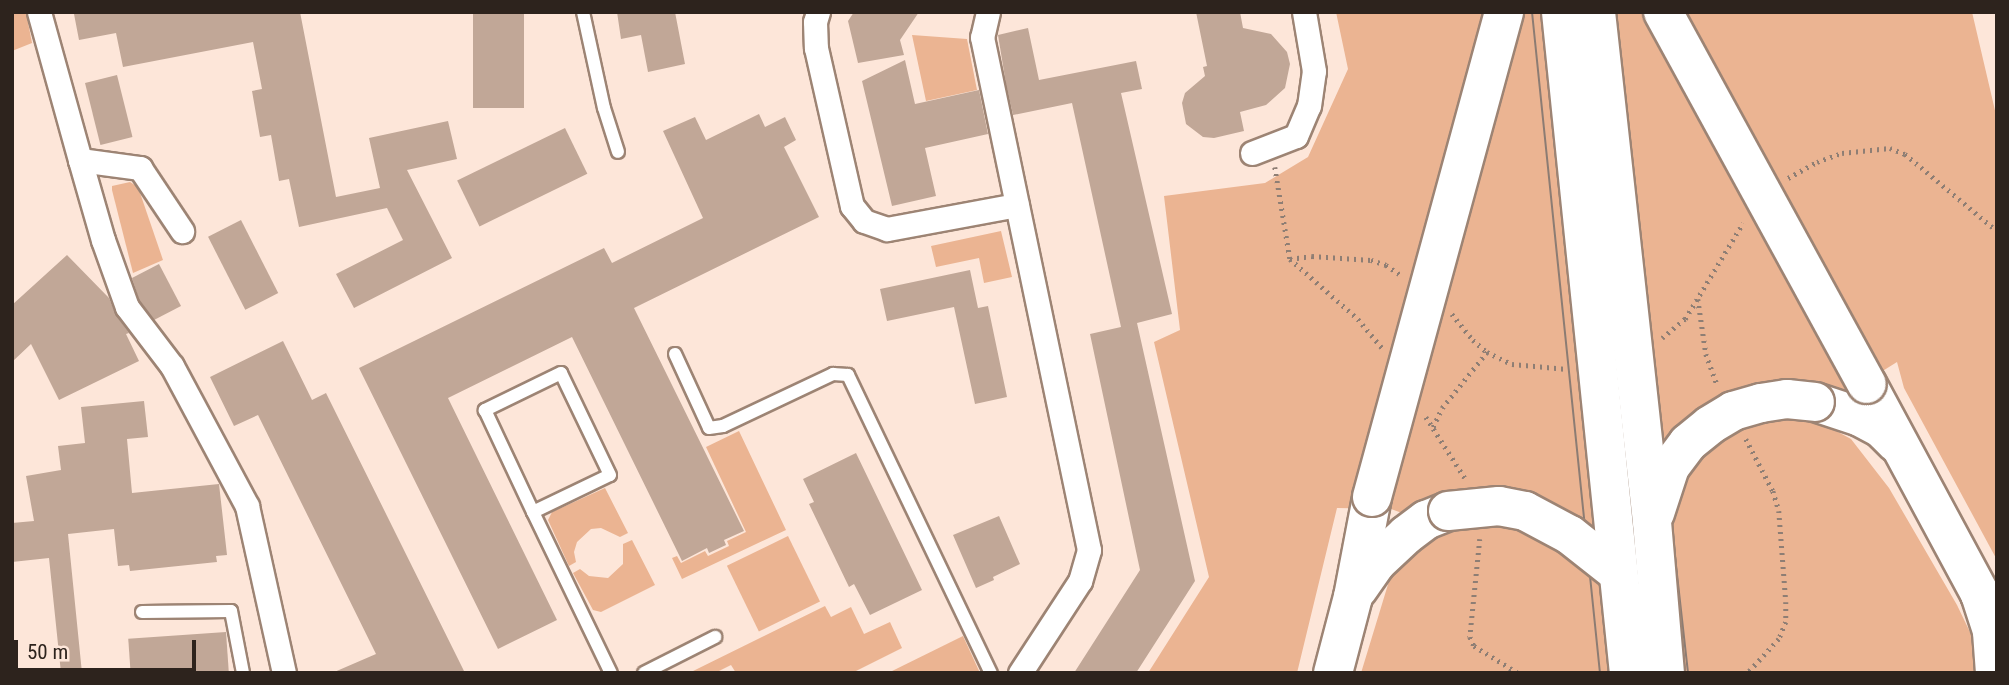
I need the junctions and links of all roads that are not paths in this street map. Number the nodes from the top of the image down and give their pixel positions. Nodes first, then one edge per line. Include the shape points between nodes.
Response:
1 (39, 12) edge
2 (583, 12) edge
3 (818, 12) edge
4 (988, 12) edge
5 (1304, 12) edge
6 (1504, 12) edge
7 (1561, 12) edge
8 (1595, 12) edge
9 (1663, 12) edge
10 (618, 152) dead end
11 (1252, 153) dead end
12 (80, 160) junction
13 (1017, 205) junction
14 (182, 231) dead end
15 (675, 354) dead end
16 (1907, 453) junction
17 (533, 512) junction
18 (1652, 522) junction
19 (1618, 573) junction
20 (1353, 597) junction
21 (1989, 606) edge
22 (142, 612) dead end
23 (715, 637) dead end
24 (243, 673) edge
25 (284, 673) edge
26 (611, 673) edge
27 (644, 673) edge
28 (991, 673) edge
29 (1020, 673) edge
30 (1333, 673) edge
31 (1629, 673) edge
32 (1665, 673) edge
33 (1994, 673) edge

1 - 12 street
2 - 10 lane
3 - 13 street via 816,48 852,206 864,221 887,229
4 - 13 street via 982,37
5 - 11 street via 1314,71 1309,106 1296,135
6 - 20 highway, bridge via 1372,497
7 - 19 highway, bridge
8 - 18 highway, bridge
9 - 16 highway, bridge
12 - 14 street via 140,169
12 - 25 street via 127,307 172,366 247,506
13 - 29 street via 1089,550 1080,581
15 - 28 lane via 709,428 723,426 833,374 848,375
16 - 18 highway, bridge via 1881,428 1860,416 1815,402 1761,402 1733,411 1688,443 1670,467
16 - 21 highway
17 - 17 lane via 485,410 561,373 610,475
17 - 26 lane
18 - 32 highway, bridge
19 - 20 highway, bridge via 1570,535 1525,511 1499,506 1448,511 1426,520 1389,550
19 - 31 highway, bridge
20 - 30 highway
21 - 33 highway
22 - 24 lane via 230,611
23 - 27 lane

